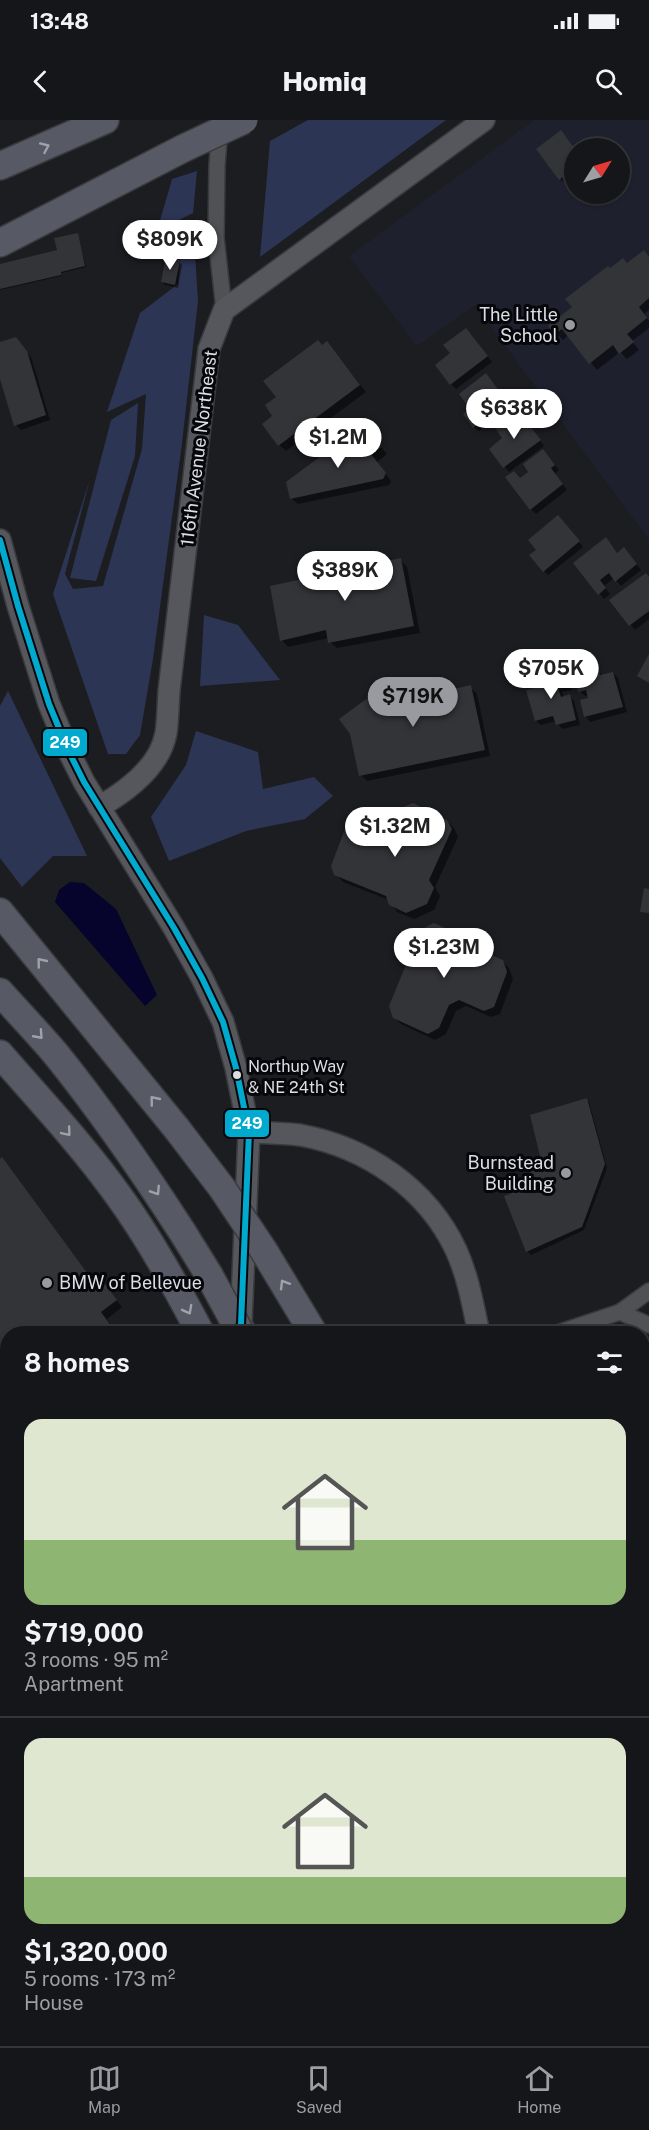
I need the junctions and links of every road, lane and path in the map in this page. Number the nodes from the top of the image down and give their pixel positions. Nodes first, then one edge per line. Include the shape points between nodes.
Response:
1 (221, 120) edge
2 (244, 120) edge
3 (484, 120) edge
4 (97, 124) edge
5 (0, 166) edge
6 (66, 203) junction
7 (0, 227) edge
8 (0, 243) edge
9 (224, 310) junction
10 (0, 540) edge
11 (3, 558) edge
12 (99, 807) junction
13 (0, 912) edge
14 (0, 992) edge
15 (0, 1054) edge
16 (249, 1132) junction
17 (649, 1291) edge
18 (620, 1312) junction
19 (649, 1325) edge
20 (197, 1326) edge
21 (238, 1326) edge
22 (241, 1326) edge
23 (309, 1326) edge
24 (477, 1326) edge
25 (578, 1326) edge

1 - 9 street via 216,237
2 - 6 highway, bridge
3 - 9 street
5 -> 4 highway
6 - 7 highway
6 - 8 highway
9 - 12 street, 116th Avenue Northeast via 209,349 166,734 152,764 123,794
10 - 11 street
11 - 12 street via 49,704
12 - 16 street via 174,928 223,1022
23 -> 13 highway, bridge via 222,1188
14 -> 21 highway, bridge via 108,1121 183,1233
15 -> 20 highway via 94,1163 138,1223
16 - 22 street
16 - 24 street via 299,1135 340,1146 377,1163 409,1186 434,1213 455,1249
17 - 18 street
18 - 19 street
18 - 25 street

